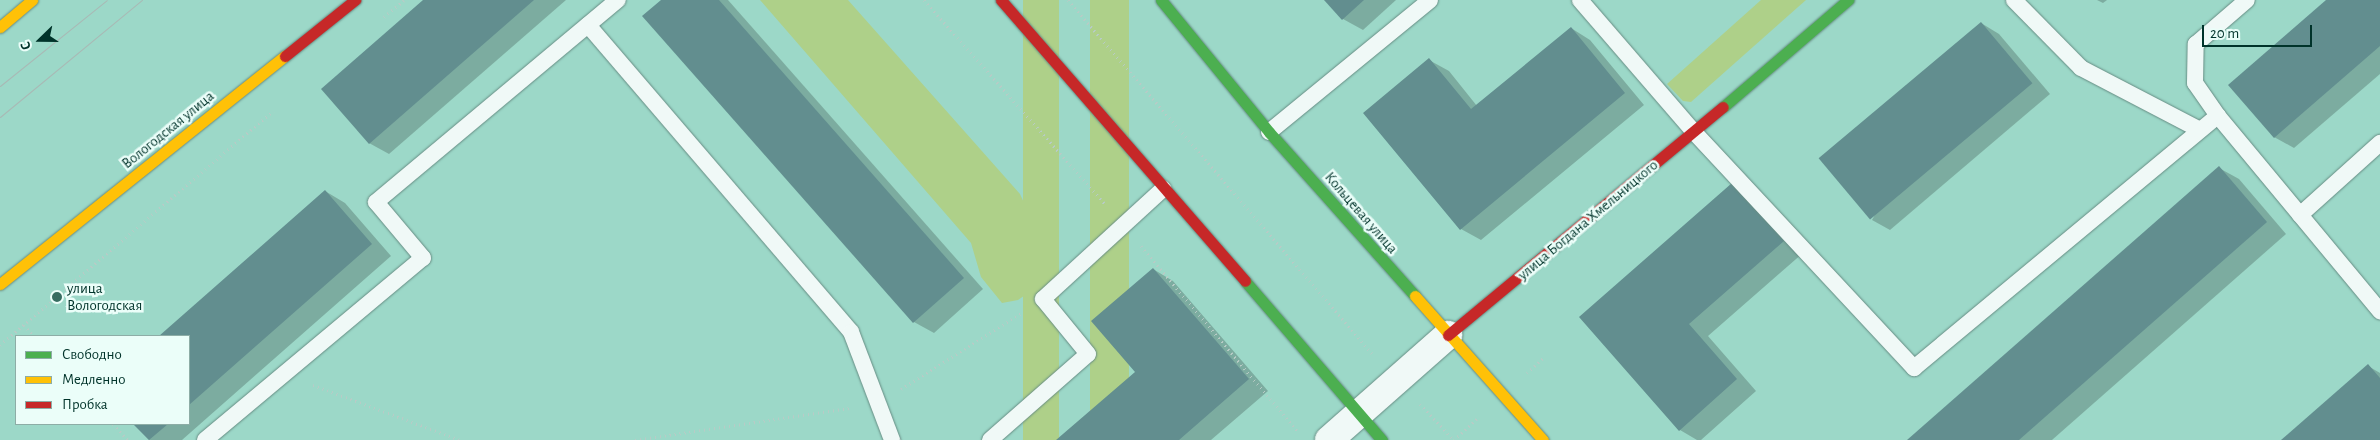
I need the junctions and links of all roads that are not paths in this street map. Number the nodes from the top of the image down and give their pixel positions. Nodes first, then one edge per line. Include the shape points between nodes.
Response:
1 (32, 0) edge
2 (355, 0) edge
3 (618, 0) edge
4 (1001, 0) edge
5 (1161, 0) edge
6 (1430, 0) edge
7 (1580, 0) edge
8 (1848, 0) edge
9 (2014, 0) edge
10 (2247, 0) edge
11 (588, 25) junction
12 (0, 27) edge
13 (2218, 116) junction
14 (2200, 130) junction
15 (1269, 132) junction
16 (1694, 132) junction
17 (2380, 143) edge
18 (1163, 189) junction
19 (2300, 215) junction
20 (0, 284) edge
21 (2380, 310) edge
22 (1448, 335) junction
23 (1358, 415) junction
24 (205, 440) edge
25 (892, 440) edge
26 (990, 440) edge
27 (1329, 440) edge
28 (1382, 440) edge
29 (1543, 440) edge

1 - 12 main road
2 - 20 main road, Вологодская улица
3 - 11 lane
4 - 18 main road
5 - 15 main road, Кольцевая улица
6 - 15 lane
7 - 16 lane
8 - 16 main road, улица Богдана Хмельницкого
9 - 14 lane via 2082,68
10 - 13 lane via 2196,44 2195,83
11 - 24 lane via 376,202 423,258
11 - 25 lane via 851,332
13 - 14 lane
13 - 19 lane
14 - 16 lane via 1914,368
15 - 22 main road, Кольцевая улица
16 - 22 main road, улица Богдана Хмельницкого
17 - 19 lane
18 - 23 main road
18 - 26 lane via 1042,300 1088,354
19 - 21 lane
22 - 23 street, улица Богдана Хмельницкого
22 - 29 main road, Кольцевая улица
23 - 27 street, улица Богдана Хмельницкого
23 - 28 main road

